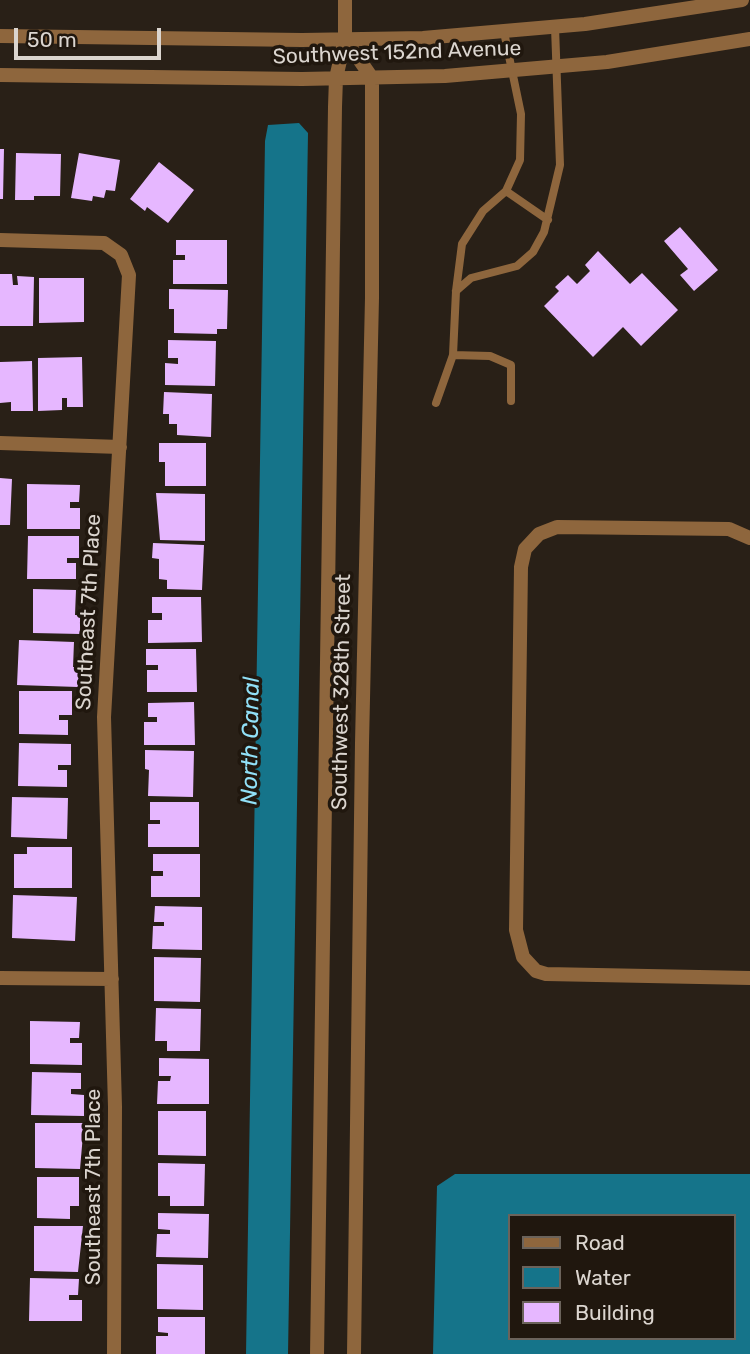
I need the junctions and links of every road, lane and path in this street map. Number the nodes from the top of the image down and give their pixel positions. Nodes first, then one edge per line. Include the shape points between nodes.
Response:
1 (345, 0) edge
2 (742, 0) edge
3 (555, 27) junction
4 (504, 32) junction
5 (0, 36) edge
6 (345, 39) junction
7 (750, 39) edge
8 (559, 68) junction
9 (511, 72) junction
10 (0, 75) edge
11 (335, 78) junction
12 (372, 78) junction
13 (506, 191) junction
14 (548, 220) junction
15 (0, 240) edge
16 (456, 292) junction
17 (453, 355) junction
18 (511, 401) dead end
19 (436, 403) dead end
20 (0, 443) edge
21 (120, 447) junction
22 (750, 538) edge
23 (0, 978) edge
24 (750, 978) edge
25 (112, 979) junction
26 (114, 1354) edge
27 (317, 1354) edge
28 (354, 1354) edge

1 - 6 street, Southwest 328th Street
2 - 3 street, Southwest 152nd Avenue
3 - 4 street, Southwest 152nd Avenue
3 - 8 lane
4 - 6 street, Southwest 152nd Avenue
4 - 9 lane
5 - 6 street, Southwest 152nd Avenue
6 - 11 street, Southwest 328th Street
6 - 12 street
7 - 8 street, Southwest 152nd Avenue
8 - 9 street, Southwest 152nd Avenue
8 - 14 lane via 560,165
9 - 12 street, Southwest 152nd Avenue
9 - 13 lane via 521,114 520,160
10 - 11 street, Southwest 152nd Avenue
11 - 12 street, Southwest 152nd Avenue
11 - 27 street, Southwest 328th Street
12 - 28 street, Southwest 328th Street
13 - 14 lane
13 - 16 lane via 483,211 463,244
14 - 16 lane via 533,252 517,265 471,278
15 - 21 street, Southeast 7th Place via 100,242 118,252 127,267
16 - 17 lane
17 - 18 lane via 490,356 511,365
17 - 19 lane
20 - 21 street
21 - 25 street, Southeast 7th Place via 104,717
22 - 24 street via 729,529 567,527 538,534 525,549 521,567 516,930 523,957 536,971 546,974
23 - 25 street
25 - 26 street, Southeast 7th Place

